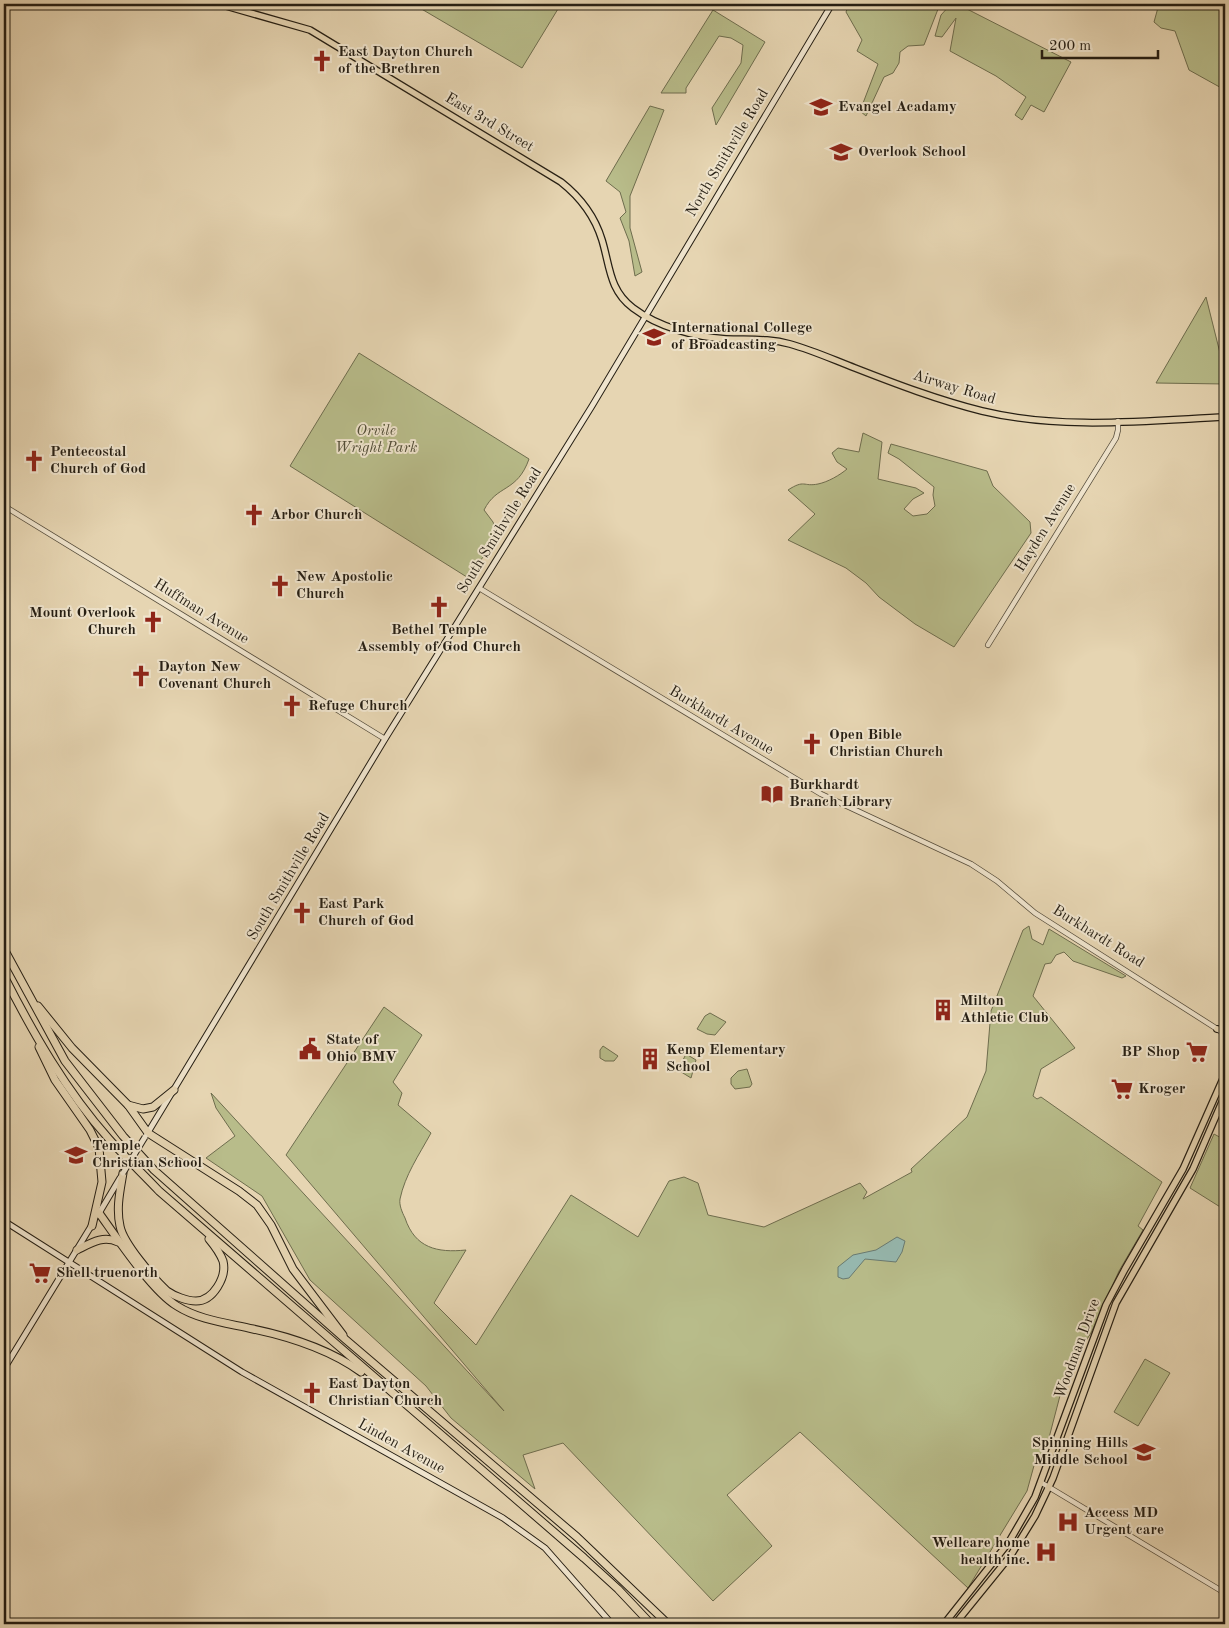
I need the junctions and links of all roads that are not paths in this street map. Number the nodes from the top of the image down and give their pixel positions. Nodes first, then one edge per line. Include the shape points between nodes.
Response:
1 (219, 4) edge
2 (832, 4) edge
3 (644, 315) junction
4 (683, 332) joint
5 (1225, 418) edge
6 (1118, 421) junction
7 (4, 506) edge
8 (479, 588) junction
9 (988, 645) dead end
10 (385, 739) junction
11 (960, 858) joint
12 (4, 949) edge
13 (4, 976) edge
14 (24, 988) junction
15 (20, 1006) junction
16 (1217, 1028) joint
17 (1225, 1032) edge
18 (1225, 1074) edge
19 (174, 1090) junction
20 (1225, 1095) edge
21 (128, 1105) junction
22 (146, 1135) junction
23 (123, 1173) junction
24 (99, 1213) junction
25 (4, 1221) edge
26 (196, 1223) junction
27 (92, 1226) junction
28 (120, 1243) junction
29 (77, 1250) junction
30 (70, 1262) junction
31 (345, 1339) junction
32 (4, 1369) edge
33 (391, 1392) junction
34 (1042, 1483) junction
35 (1050, 1486) junction
36 (1225, 1593) edge
37 (612, 1624) edge
38 (650, 1624) edge
39 (669, 1624) edge
40 (944, 1624) edge
41 (955, 1624) edge

1 - 3 main road, East 3rd Street via 310,30 561,182 582,202 594,220 614,287 630,306
2 - 3 main road, North Smithville Road
3 - 4 main road, East 3rd Street
3 - 8 main road, South Smithville Road
4 - 6 main road, Airway Road via 710,338 791,344 915,390 997,414 1058,423
5 - 6 main road, Airway Road
6 - 9 street, Hayden Avenue via 1116,438
7 - 10 street, Huffman Avenue
8 - 10 main road, South Smithville Road
8 - 11 street, Burkhardt Avenue via 814,791
10 - 19 main road, South Smithville Road
11 - 16 street, Burkhardt Road via 997,881 1035,913
12 - 14 highway
13 - 15 highway
14 - 21 highway via 72,1048
14 - 31 highway via 65,1061 123,1136 187,1200
15 - 26 highway via 70,1089 108,1138 159,1191
15 - 27 highway via 55,1080 99,1148 102,1182
16 - 17 main road
18 - 34 main road, Woodman Drive via 1183,1169 1106,1305
19 - 21 highway via 153,1107 143,1109
19 - 22 main road, South Smithville Road
20 - 35 main road, Woodman Drive via 1193,1169 1116,1303
21 - 22 highway
22 - 23 main road, South Smithville Road, bridge
22 - 31 highway via 239,1190 257,1205 293,1269
23 - 24 main road, South Smithville Road
23 - 26 highway via 118,1208 120,1229 149,1271 168,1291 196,1301 208,1298 214,1292 224,1270 214,1245
24 - 27 main road, South Smithville Road
24 - 28 highway
25 - 30 main road, Linden Avenue
26 - 33 highway
27 - 29 main road, South Smithville Road
28 - 29 highway via 110,1238 99,1239
28 - 33 highway via 176,1306 197,1316 300,1340 350,1364
29 - 30 main road, South Smithville Road
30 - 32 main road, South Smithville Road
30 - 37 main road, Linden Avenue via 242,1372 503,1518 545,1548
31 - 39 highway via 547,1510
33 - 38 highway via 618,1589
34 - 35 street
34 - 40 main road, Woodman Drive via 1009,1542
35 - 36 street
35 - 41 main road, Woodman Drive via 1020,1541

